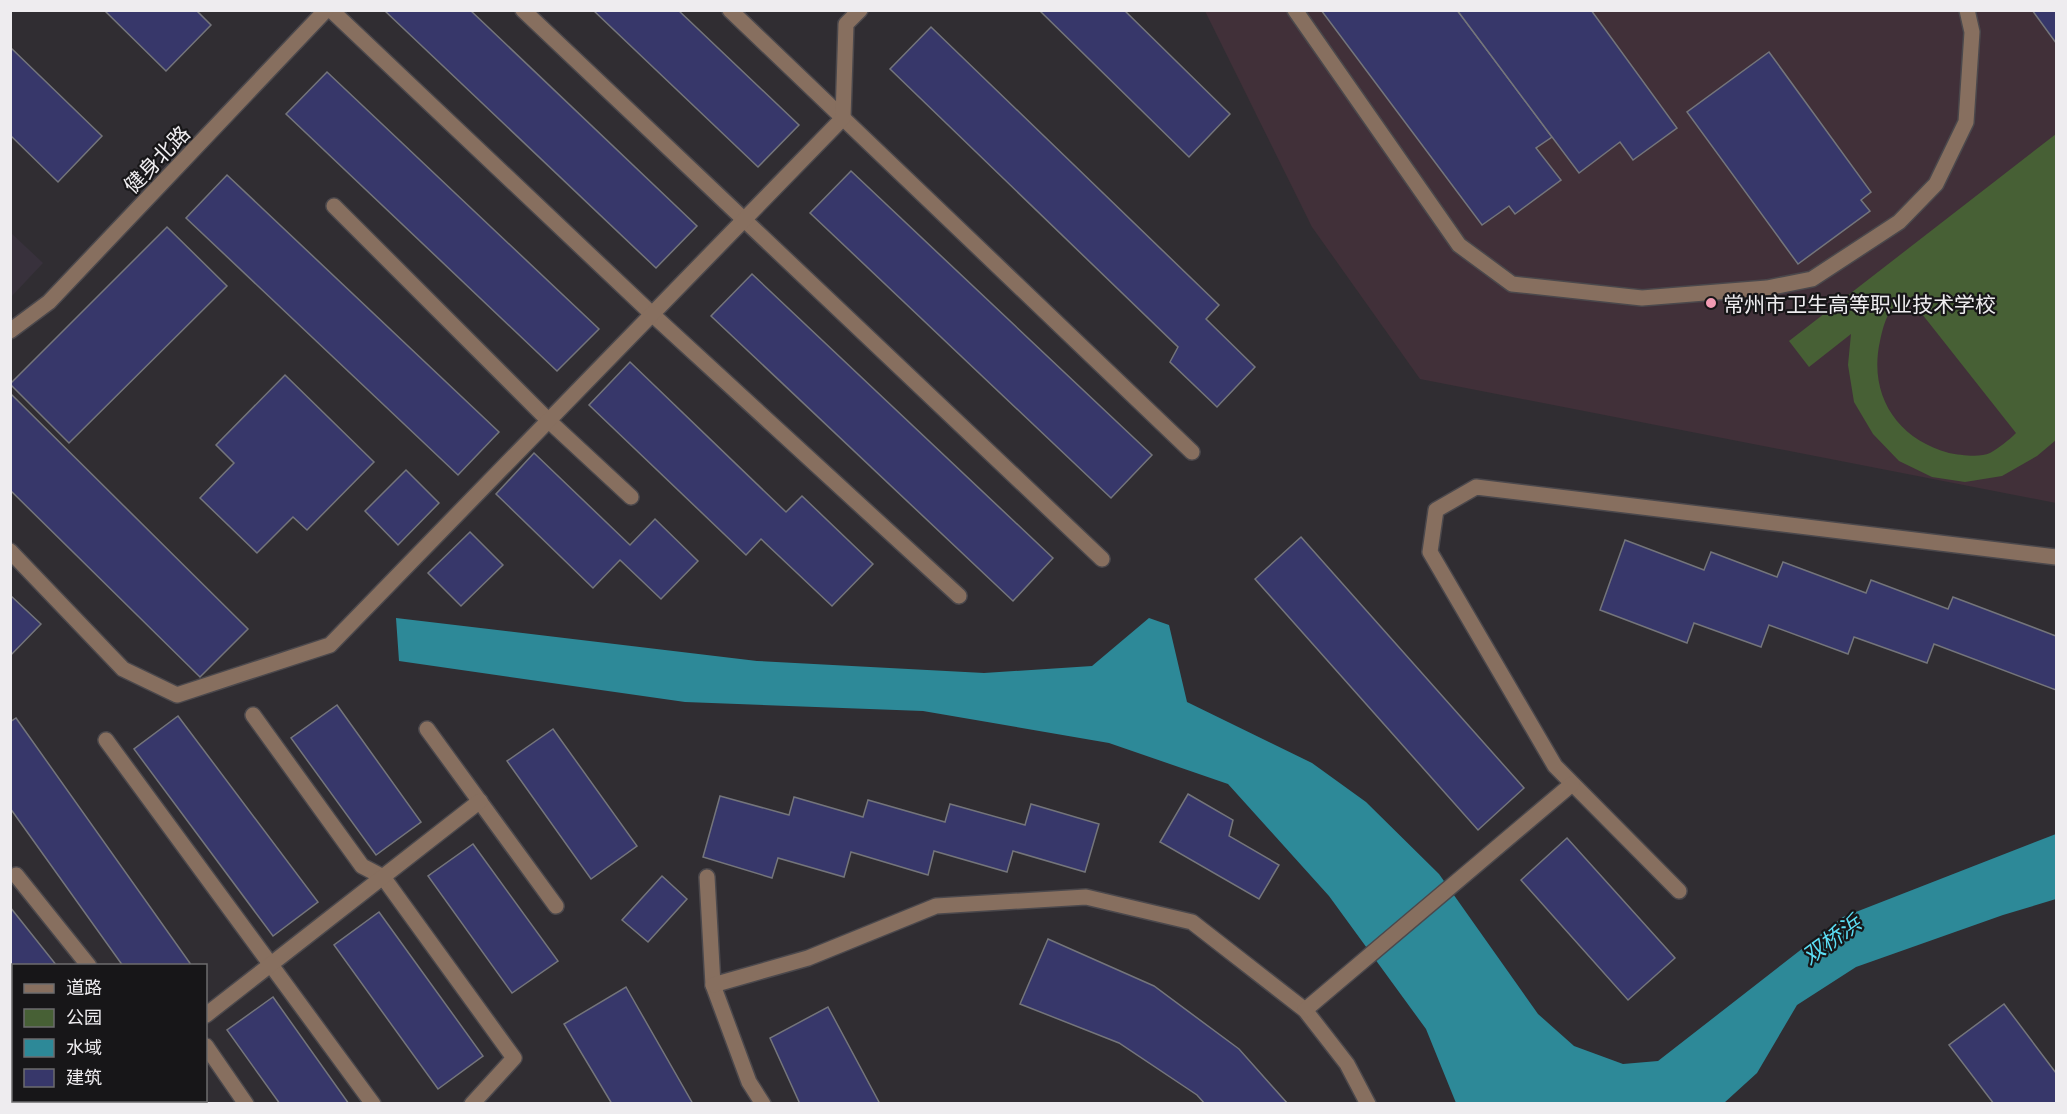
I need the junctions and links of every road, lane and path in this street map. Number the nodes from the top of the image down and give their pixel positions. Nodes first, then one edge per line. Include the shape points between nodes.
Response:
1 (329, 10) edge
2 (524, 10) edge
3 (730, 10) edge
4 (860, 10) edge
5 (1295, 10) edge
6 (1967, 10) edge
7 (843, 118) junction
8 (334, 206) dead end
9 (745, 220) junction
10 (653, 315) junction
11 (10, 331) edge
12 (549, 421) junction
13 (1192, 452) dead end
14 (631, 497) dead end
15 (10, 551) edge
16 (2056, 557) edge
17 (1102, 559) dead end
18 (958, 596) dead end
19 (254, 715) dead end
20 (427, 729) dead end
21 (106, 740) dead end
22 (1572, 784) junction
23 (480, 801) junction
24 (16, 875) dead end
25 (383, 877) junction
26 (707, 877) dead end
27 (1679, 891) dead end
28 (556, 906) dead end
29 (87, 964) edge
30 (272, 964) junction
31 (713, 985) junction
32 (1305, 1010) junction
33 (207, 1014) edge
34 (207, 1047) edge
35 (246, 1104) edge
36 (372, 1104) edge
37 (472, 1104) edge
38 (763, 1104) edge
39 (1368, 1104) edge

1 - 10 street
1 - 11 street, 健身北路 via 49,302
2 - 9 street
3 - 7 street
4 - 7 street via 846,24
5 - 6 street via 1459,245 1512,284 1642,298 1767,288 1812,279 1899,222 1936,184 1966,122 1972,32
7 - 9 street
7 - 13 street
8 - 12 street
9 - 10 street
9 - 17 street
10 - 12 street
10 - 18 street
12 - 14 street
12 - 15 street via 330,645 177,695 123,669
16 - 22 street via 1476,487 1436,510 1430,552 1555,766
19 - 25 street via 362,866
20 - 23 street
21 - 30 street
22 - 27 street
22 - 32 street
23 - 25 street
23 - 28 street
24 - 29 street
25 - 30 street
25 - 37 street via 513,1058
26 - 31 street
30 - 33 street
30 - 36 street
31 - 32 street via 808,958 936,906 1086,897 1192,922
31 - 38 street via 749,1082
32 - 39 street via 1347,1064
34 - 35 street

